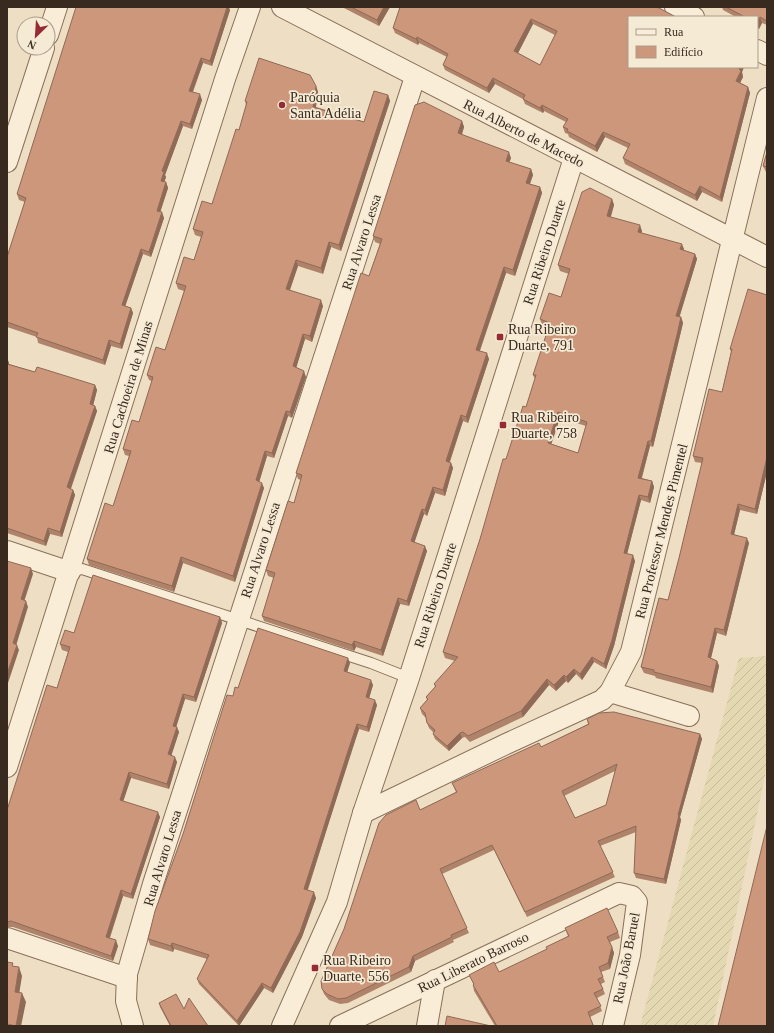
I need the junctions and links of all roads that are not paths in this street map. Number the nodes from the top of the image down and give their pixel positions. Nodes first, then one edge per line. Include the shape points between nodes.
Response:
1 (250, 7) edge
2 (282, 7) edge
3 (675, 7) edge
4 (692, 16) edge
5 (758, 50) edge
6 (767, 55) edge
7 (41, 56) edge
8 (415, 77) junction
9 (767, 98) edge
10 (12, 134) edge
11 (574, 158) junction
12 (7, 162) edge
13 (731, 241) junction
14 (767, 258) edge
15 (7, 551) edge
16 (70, 572) junction
17 (238, 620) junction
18 (409, 678) junction
19 (610, 692) junction
20 (690, 716) dead end
21 (12, 733) edge
22 (7, 767) edge
23 (363, 813) junction
24 (606, 898) joint
25 (7, 938) edge
26 (127, 978) junction
27 (434, 980) junction
28 (133, 1026) edge
29 (282, 1026) edge
30 (340, 1026) edge
31 (427, 1026) edge
32 (613, 1026) edge

1 - 16 street, Rua Cachoeira de Minas
2 - 8 street, Rua Alberto de Macedo
3 - 4 street
5 - 6 street
7 - 10 street
8 - 11 street, Rua Alberto de Macedo
8 - 17 street, Rua Alvaro Lessa
9 - 13 street, Rua Professor Mendes Pimentel
10 - 12 street
11 - 13 street, Rua Alberto de Macedo
11 - 18 street, Rua Ribeiro Duarte
13 - 14 street, Rua Alberto de Macedo
13 - 19 street, Rua Professor Mendes Pimentel via 631,652
15 - 16 street
16 - 17 lane via 82,569
16 - 21 street, Rua Cachoeira de Minas
17 - 18 lane
17 - 26 street, Rua Alvaro Lessa via 153,884
18 - 23 street, Rua Ribeiro Duarte
19 - 20 street
19 - 23 street, Rua Professor Mendes Pimentel via 594,704
21 - 22 street, Rua Cachoeira de Minas
23 - 29 street, Rua Ribeiro Duarte via 337,902
24 - 27 street, Rua Liberato Barroso
24 - 32 street, Rua João Baruel via 619,893 632,896 637,902 630,955
25 - 26 street
26 - 28 street, Rua Alvaro Lessa via 126,1001
27 - 30 street, Rua Liberato Barroso
27 - 31 street

